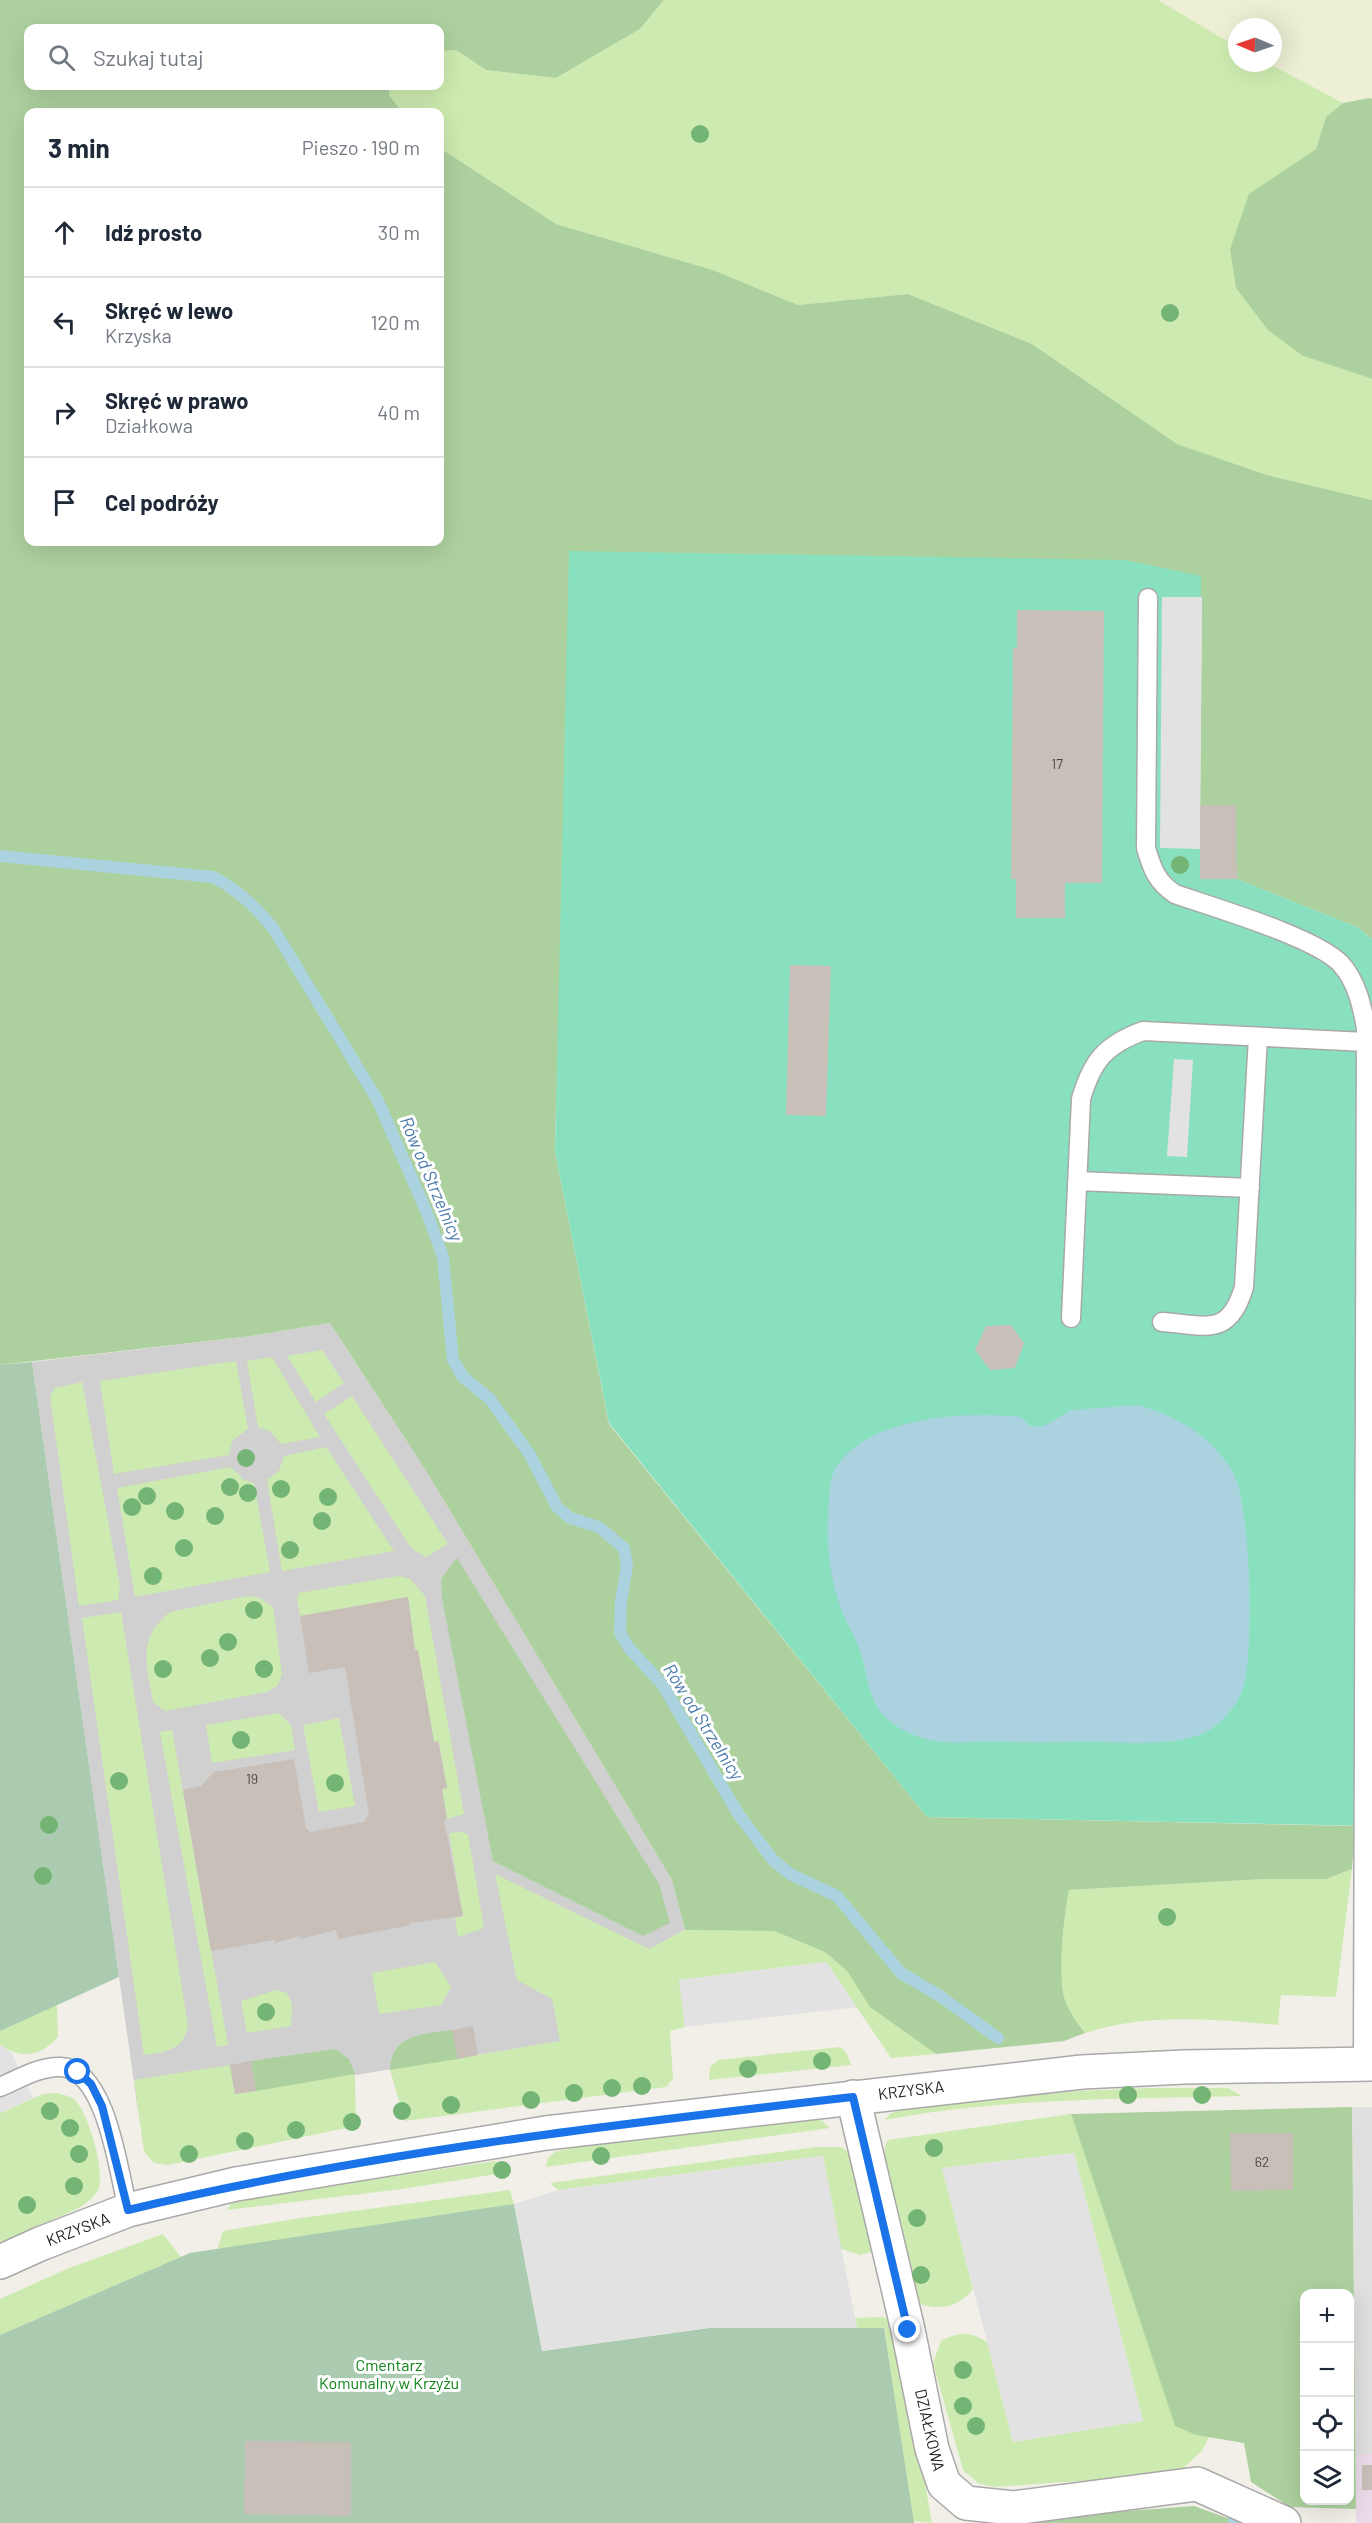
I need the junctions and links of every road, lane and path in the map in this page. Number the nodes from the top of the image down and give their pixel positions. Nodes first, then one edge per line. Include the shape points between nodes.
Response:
1 (1148, 598) dead end
2 (1258, 1037) junction
3 (1366, 1042) junction
4 (1077, 1181) junction
5 (1250, 1188) junction
6 (1071, 1318) dead end
7 (1162, 1322) dead end
8 (1367, 2064) edge
9 (0, 2087) edge
10 (853, 2097) junction
11 (128, 2210) junction
12 (0, 2262) edge
13 (1284, 2523) edge

1 - 3 lane via 1146,848 1152,869 1162,885 1175,894 1314,945 1341,964 1357,988
2 - 3 lane
2 - 4 lane via 1143,1031 1105,1051 1088,1073 1081,1100
2 - 5 lane
3 - 8 lane
4 - 5 lane
4 - 6 lane
5 - 7 lane via 1244,1287 1233,1316 1213,1325
8 - 10 street, KRZYSKA via 1082,2072
9 - 11 lane via 42,2070 63,2067 78,2072 91,2084 102,2106
10 - 11 street, KRZYSKA via 532,2135 236,2184
10 - 13 street, DZIAŁKOWA via 932,2449 944,2484 966,2503 1013,2508 1197,2484
11 - 12 street, KRZYSKA

